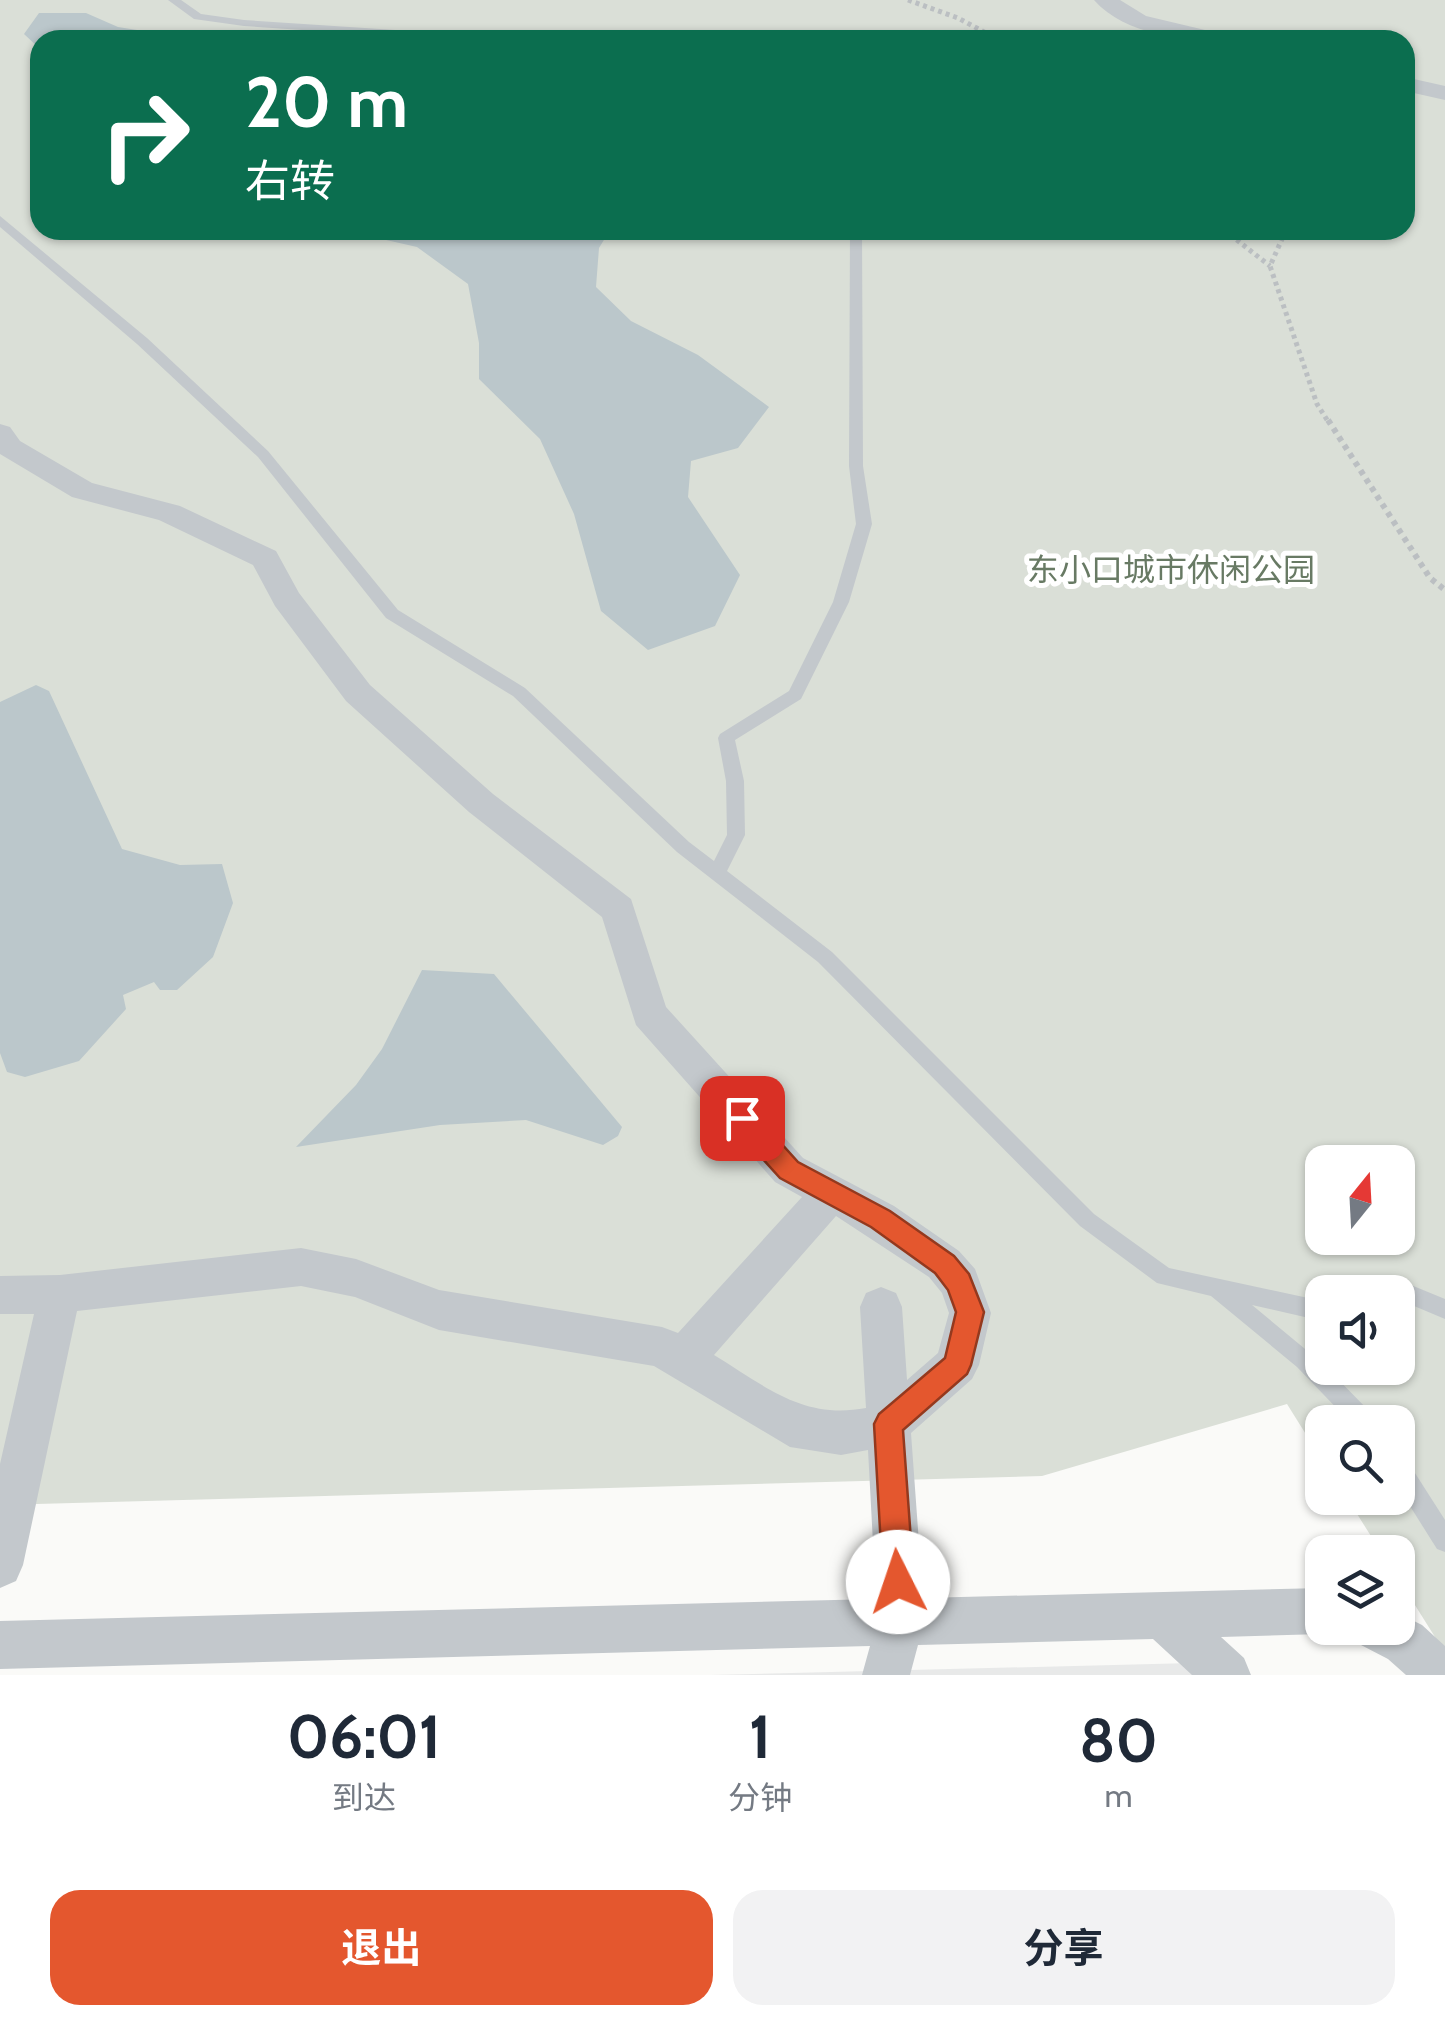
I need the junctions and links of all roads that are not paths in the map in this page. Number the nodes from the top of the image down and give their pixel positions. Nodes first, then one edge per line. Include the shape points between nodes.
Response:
1 (174, 0) edge
2 (1105, 0) edge
3 (341, 30) edge
4 (1176, 30) edge
5 (1415, 86) edge
6 (1445, 93) edge
7 (0, 220) edge
8 (856, 240) edge
9 (0, 433) edge
10 (717, 873) junction
11 (831, 1192) junction
12 (1214, 1289) junction
13 (0, 1294) edge
14 (60, 1294) junction
15 (1415, 1297) edge
16 (882, 1307) dead end
17 (1305, 1308) edge
18 (1445, 1309) edge
19 (683, 1359) junction
20 (1348, 1405) edge
21 (889, 1424) junction
22 (1415, 1494) edge
23 (1445, 1542) edge
24 (0, 1564) edge
25 (1305, 1611) edge
26 (1162, 1615) junction
27 (901, 1621) junction
28 (0, 1645) edge
29 (1408, 1645) edge
30 (886, 1675) edge
31 (1227, 1675) edge
32 (1442, 1675) edge

1 - 3 lane via 198,17
2 - 4 street via 1138,21
5 - 6 street
7 - 10 lane via 263,454 392,614 519,692
8 - 10 lane via 856,466 864,524 841,602 796,695 726,738 736,835
9 - 11 street via 10,448 82,490 169,513 264,558 358,693 481,803 618,909 649,1014 789,1170
10 - 12 lane via 825,957 1088,1220 1164,1276
11 - 19 street
11 - 21 street via 944,1264 960,1283 970,1312 957,1365
12 - 17 lane
12 - 20 lane via 1305,1360
13 - 14 street
14 - 19 street via 301,1268 356,1278 438,1310 662,1347
14 - 24 street
15 - 18 lane
16 - 21 street
19 - 21 street via 790,1426 841,1434
21 - 27 street
22 - 23 lane
25 - 26 street
26 - 27 street
26 - 31 street
27 - 28 street
27 - 30 street
29 - 32 street

